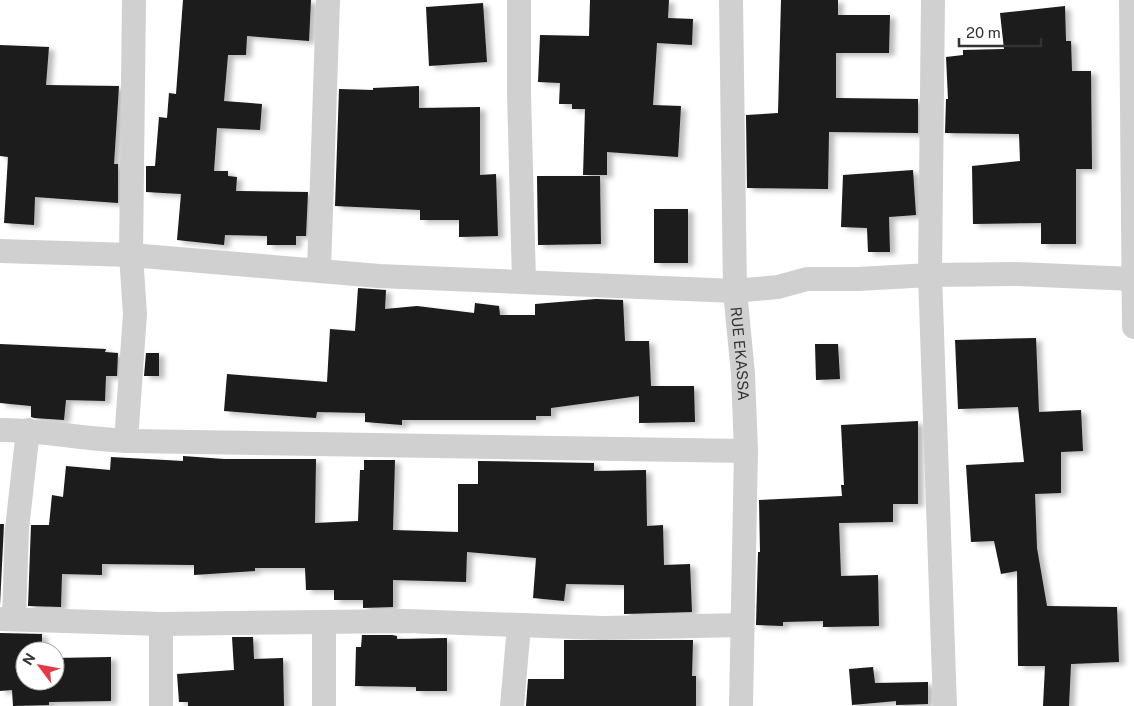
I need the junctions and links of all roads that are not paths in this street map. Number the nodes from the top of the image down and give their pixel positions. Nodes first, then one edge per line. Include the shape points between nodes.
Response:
1 (134, 0) edge
2 (328, 0) edge
3 (519, 0) edge
4 (731, 0) edge
5 (933, 0) edge
6 (1131, 0) edge
7 (0, 251) edge
8 (131, 255) junction
9 (320, 270) junction
10 (930, 275) junction
11 (1134, 279) edge
12 (524, 281) junction
13 (736, 290) junction
14 (1134, 327) edge
15 (0, 430) edge
16 (28, 430) junction
17 (126, 441) junction
18 (746, 451) junction
19 (7, 619) edge
20 (324, 622) junction
21 (161, 624) junction
22 (742, 625) junction
23 (519, 626) junction
24 (161, 706) edge
25 (324, 706) edge
26 (512, 706) edge
27 (741, 706) edge
28 (945, 706) edge

1 - 8 street
2 - 9 street
3 - 12 street
4 - 13 street, RUE EKASSA
5 - 10 street
6 - 11 street
7 - 8 street
8 - 9 street
8 - 17 street via 135,314
9 - 12 street via 379,276
10 - 11 street via 1017,274
10 - 13 street via 807,279 778,287
10 - 28 street
11 - 14 street
12 - 13 street
13 - 18 street, RUE EKASSA
15 - 16 street
16 - 17 street
16 - 19 street
17 - 18 street via 404,448
18 - 22 street, RUE EKASSA
19 - 21 street
20 - 21 street
20 - 23 street via 406,621
20 - 25 street
21 - 24 street
22 - 23 street
22 - 27 street, RUE EKASSA
23 - 26 street

